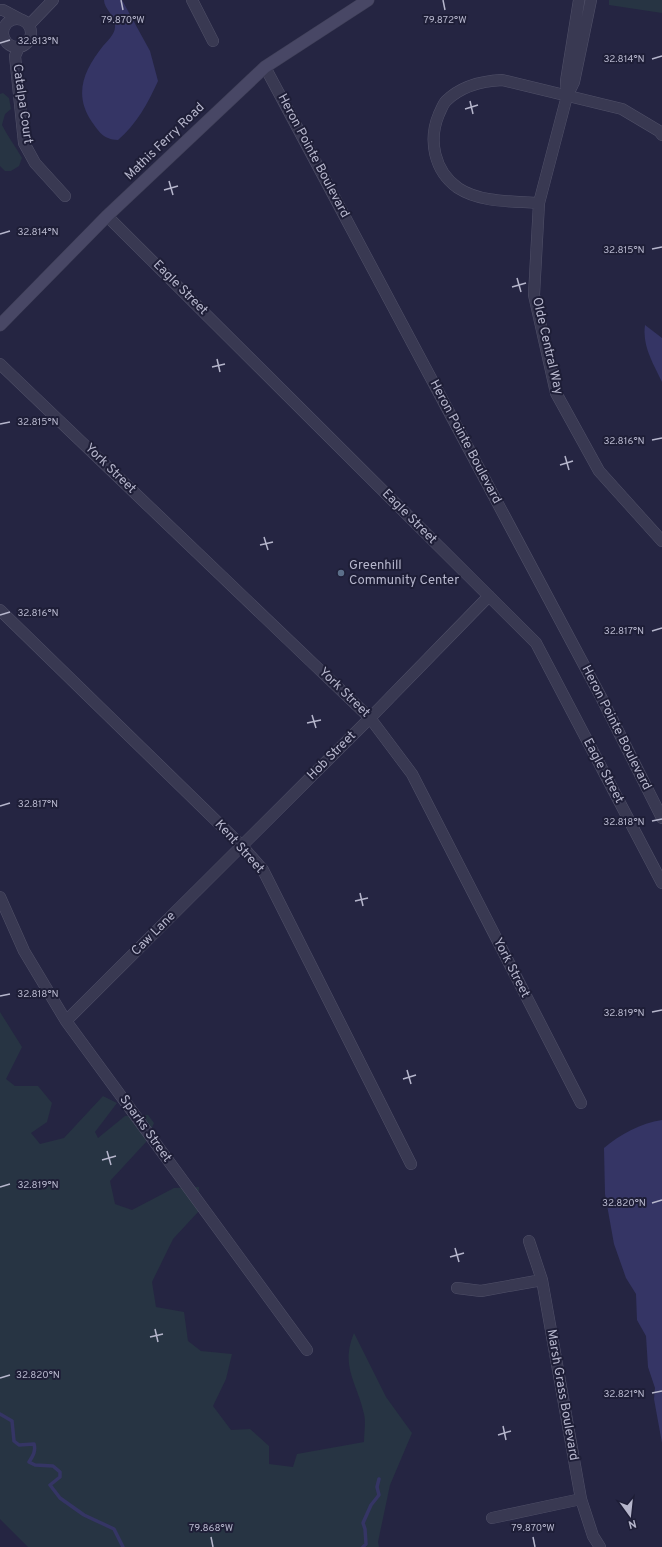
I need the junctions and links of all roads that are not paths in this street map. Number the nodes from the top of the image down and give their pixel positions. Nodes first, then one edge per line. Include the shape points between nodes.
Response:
1 (53, 0) edge
2 (192, 0) edge
3 (368, 0) edge
4 (579, 0) edge
5 (590, 0) edge
6 (0, 10) edge
7 (24, 22) junction
8 (1, 29) edge
9 (213, 41) dead end
10 (19, 47) junction
11 (265, 67) junction
12 (567, 96) junction
13 (662, 135) edge
14 (64, 196) dead end
15 (539, 203) junction
16 (107, 216) junction
17 (0, 325) edge
18 (0, 364) edge
19 (662, 541) edge
20 (489, 596) junction
21 (0, 610) edge
22 (370, 718) junction
23 (662, 818) edge
24 (242, 846) junction
25 (662, 883) edge
26 (0, 897) edge
27 (66, 1021) junction
28 (581, 1103) dead end
29 (410, 1164) dead end
30 (529, 1241) dead end
31 (542, 1280) junction
32 (457, 1288) dead end
33 (307, 1350) dead end
34 (581, 1499) junction
35 (492, 1518) dead end
36 (600, 1547) edge

1 - 7 street
2 - 9 street
3 - 11 main road, Mathis Ferry Road
4 - 12 street, Olde Central Way via 566,81
5 - 12 street, Olde Central Way via 574,82
6 - 7 street
7 - 8 street, Catalpa Court via 14,19
7 - 10 street, Catalpa Court via 31,36
8 - 10 street, Catalpa Court via 4,41 8,45
10 - 14 street, Catalpa Court via 15,56 24,143 36,163
11 - 16 main road, Mathis Ferry Road
11 - 23 street, Heron Pointe Boulevard via 602,697
12 - 13 street via 622,109
12 - 15 street, Olde Central Way
12 - 15 street via 502,80 487,81 465,88 445,101 436,120 433,139 436,158 449,180 473,195
15 - 19 street, Olde Central Way via 534,295 556,393 599,471
16 - 17 main road, Mathis Ferry Road
16 - 20 street, Eagle Street
18 - 22 street, York Street
20 - 22 street, Hob Street
20 - 25 street, Eagle Street via 536,643
21 - 24 street, Kent Street
22 - 24 street, Hob Street
22 - 28 street, York Street via 412,774
24 - 27 street, Caw Lane
24 - 29 street, Kent Street via 263,870
26 - 27 street, Sparks Street via 24,951
27 - 33 street, Sparks Street
30 - 31 street, Marsh Grass Boulevard
31 - 32 street via 481,1291
31 - 34 street, Marsh Grass Boulevard
34 - 35 street
34 - 36 street, Marsh Grass Boulevard via 593,1536

